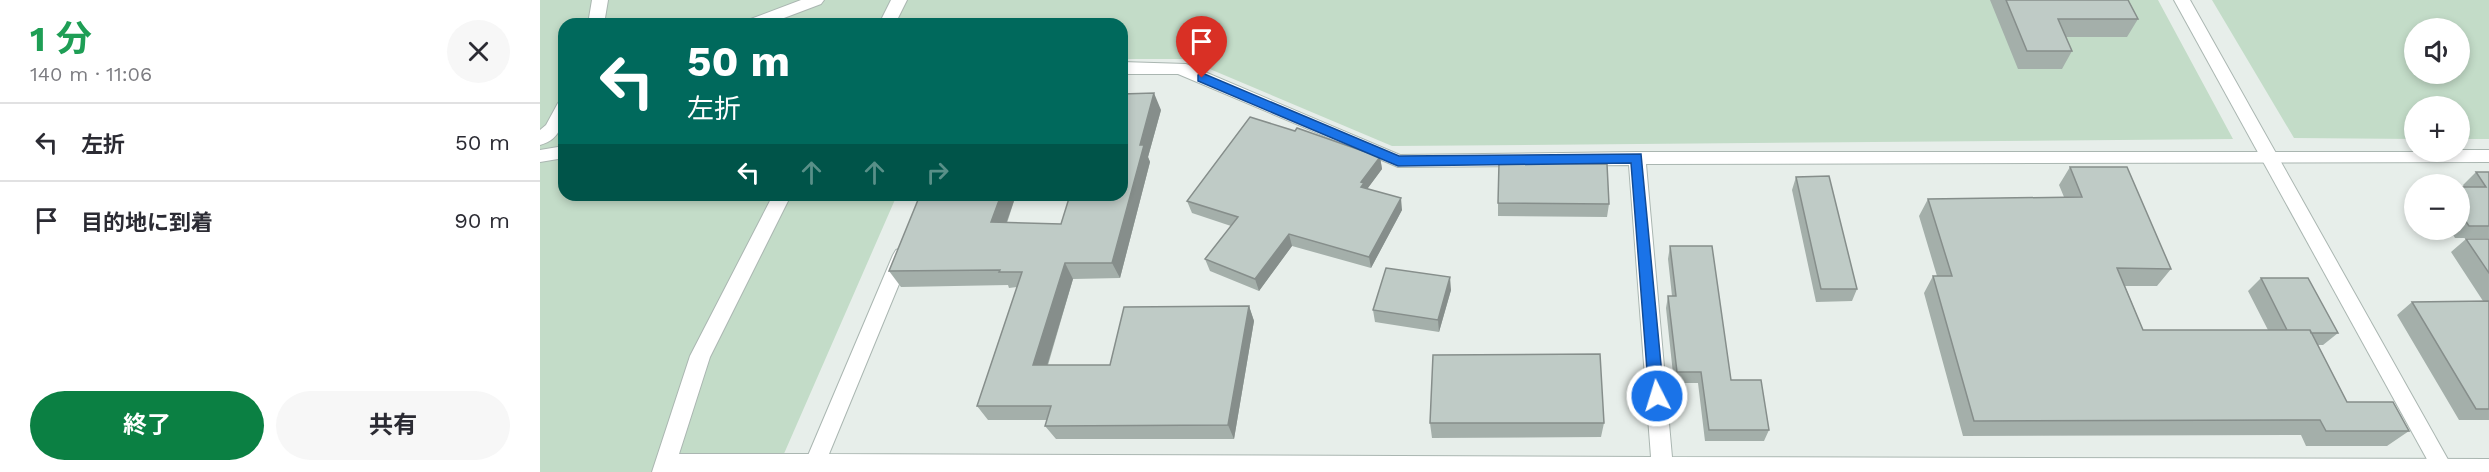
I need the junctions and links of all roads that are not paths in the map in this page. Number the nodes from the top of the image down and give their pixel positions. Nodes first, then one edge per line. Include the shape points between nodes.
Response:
1 (600, 0) edge
2 (816, 0) edge
3 (899, 0) edge
4 (2182, 0) edge
5 (597, 18) edge
6 (769, 18) edge
7 (890, 18) edge
8 (1128, 68) edge
9 (558, 118) edge
10 (540, 139) edge
11 (558, 153) edge
12 (540, 156) edge
13 (2269, 156) junction
14 (2489, 156) edge
15 (1637, 158) junction
16 (779, 201) edge
17 (909, 238) edge
18 (664, 468) edge
19 (813, 468) edge
20 (1663, 469) edge
21 (2489, 469) edge
22 (2444, 470) edge

1 - 5 street
2 - 6 street
3 - 7 street
4 - 13 street
8 - 15 street via 1180,68 1398,161
9 - 10 street
11 - 12 street
13 - 14 street
13 - 15 street
13 - 22 street
15 - 20 street
16 - 18 street via 700,356
17 - 19 street
18 - 19 street
19 - 20 street
20 - 22 street
21 - 22 street

